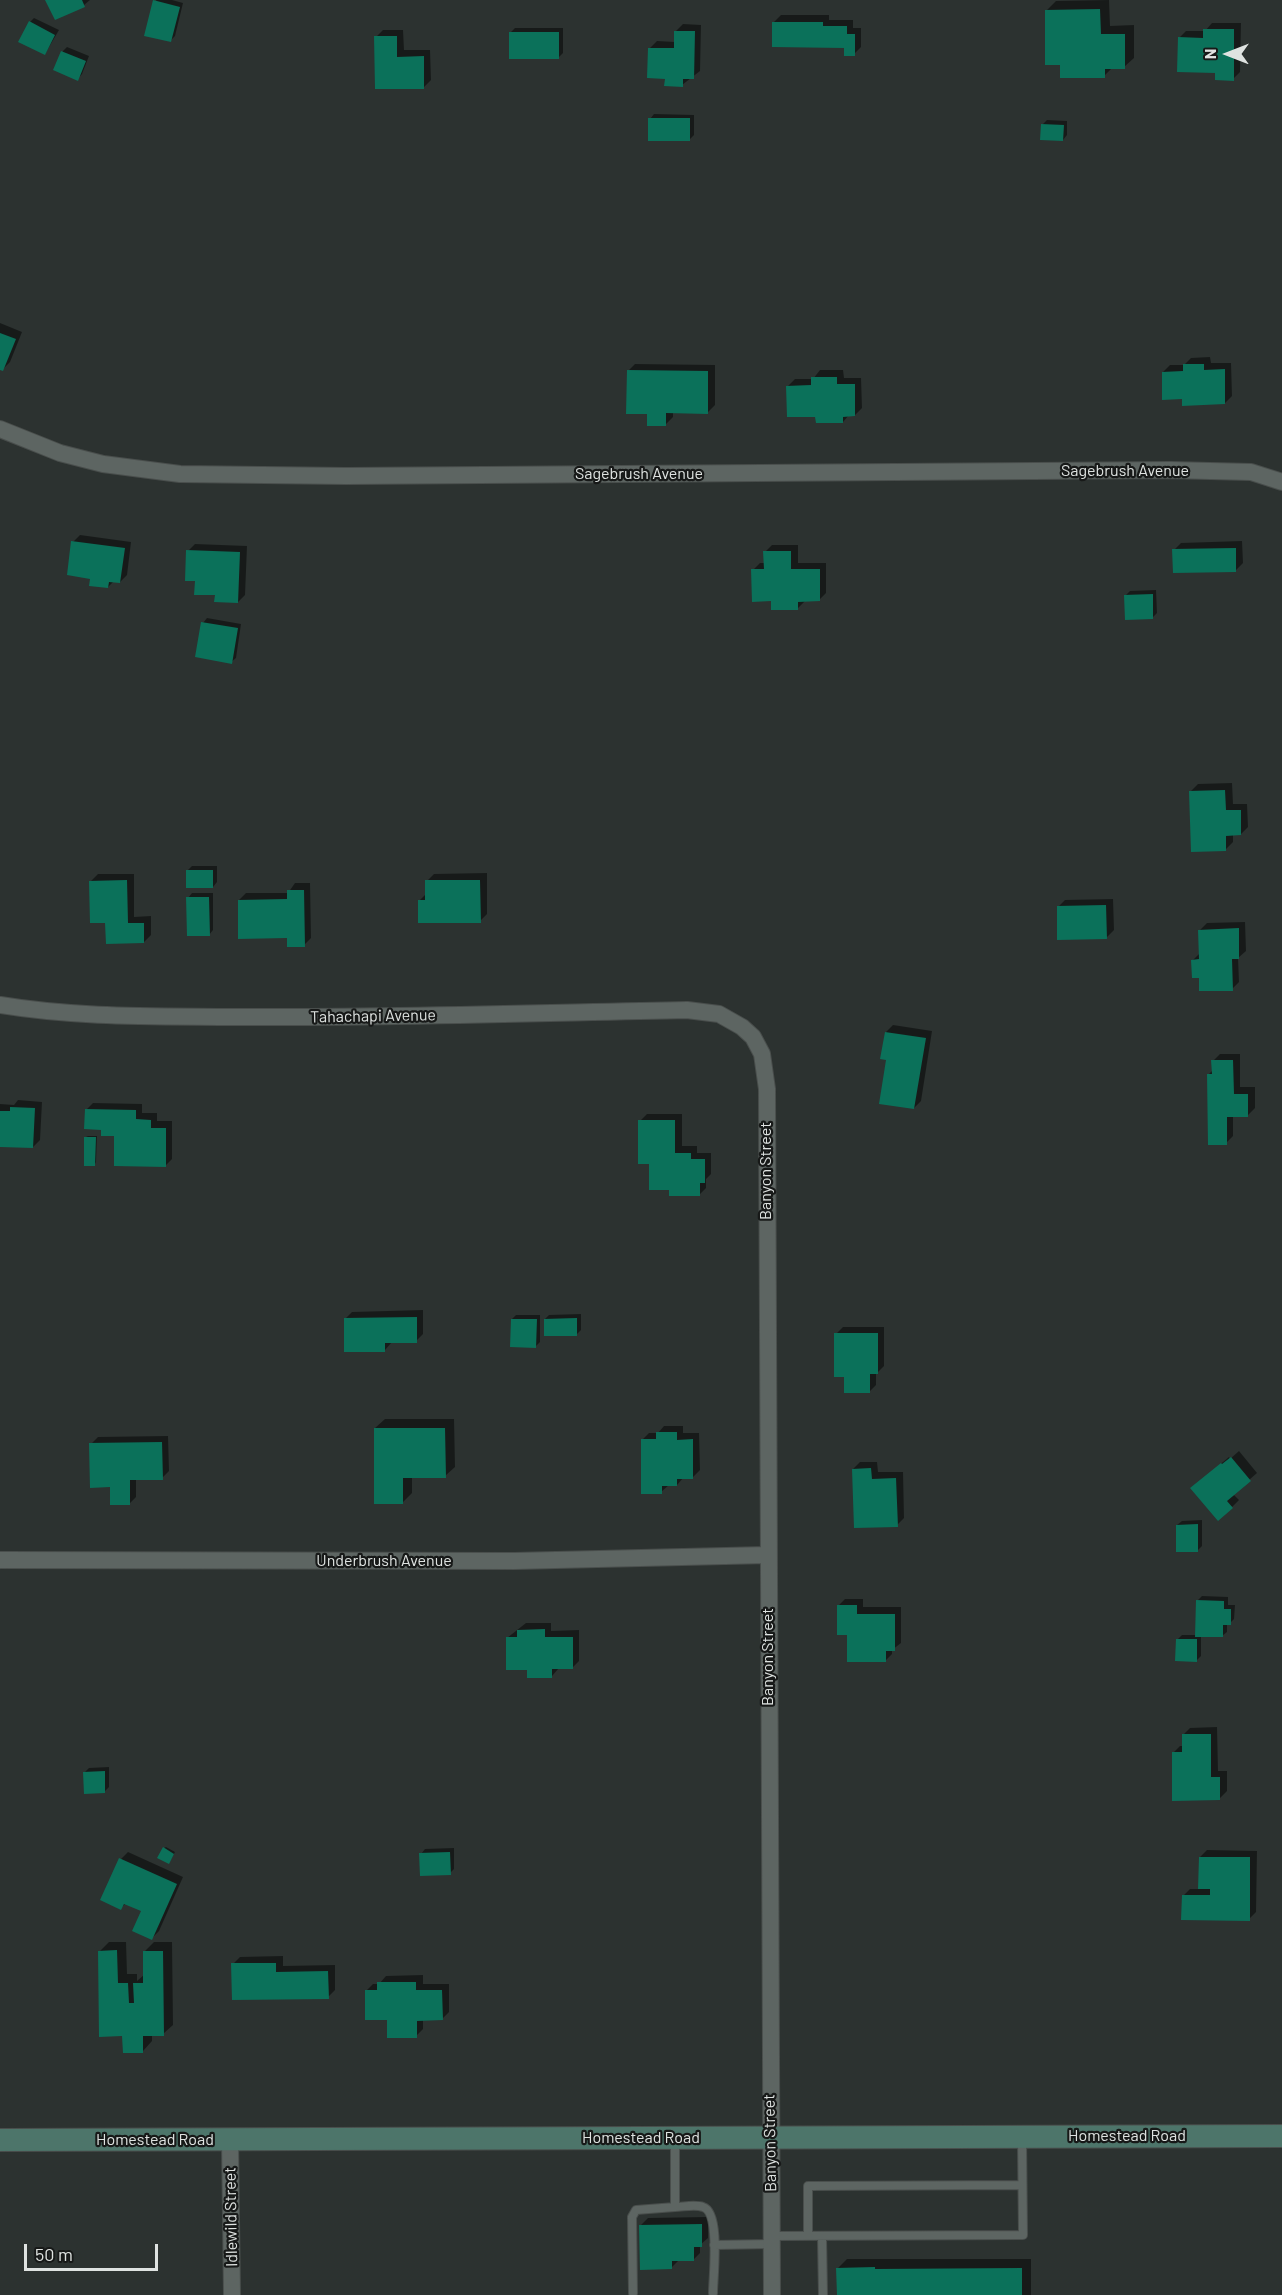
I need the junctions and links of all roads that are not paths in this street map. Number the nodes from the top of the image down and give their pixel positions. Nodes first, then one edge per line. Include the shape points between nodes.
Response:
1 (0, 429) edge
2 (1282, 482) edge
3 (0, 1005) edge
4 (742, 1027) joint
5 (767, 1555) junction
6 (0, 1560) edge
7 (1022, 2136) junction
8 (1282, 2136) edge
9 (770, 2137) junction
10 (675, 2138) junction
11 (0, 2140) edge
12 (230, 2140) junction
13 (1022, 2184) junction
14 (675, 2207) junction
15 (808, 2236) junction
16 (822, 2236) junction
17 (771, 2240) junction
18 (714, 2245) junction
19 (633, 2293) dead end
20 (713, 2293) dead end
21 (231, 2295) edge
22 (771, 2295) edge
23 (823, 2295) edge

1 - 2 street, Sagebrush Avenue via 60,453 103,464 180,474 1170,471 1251,472
3 - 4 street, Tahachapi Avenue via 105,1015 326,1018 687,1010 719,1014
4 - 5 street, Banyon Street via 762,1054 767,1089
5 - 6 street, Underbrush Avenue via 514,1561
5 - 9 street, Banyon Street
7 - 8 main road, Homestead Road
7 - 9 main road, Homestead Road
7 - 13 lane
9 - 10 main road, Homestead Road
9 - 17 street, Banyon Street
10 - 12 main road, Homestead Road
10 - 14 lane
11 - 12 main road, Homestead Road
12 - 21 street, Idlewild Street
13 - 15 lane via 808,2186
13 - 16 lane via 1023,2235
14 - 18 lane via 702,2206 708,2210 713,2220
14 - 19 lane via 644,2207 632,2217
15 - 16 lane
15 - 17 lane
16 - 23 lane
17 - 18 lane
17 - 22 street, Banyon Street
18 - 20 lane

